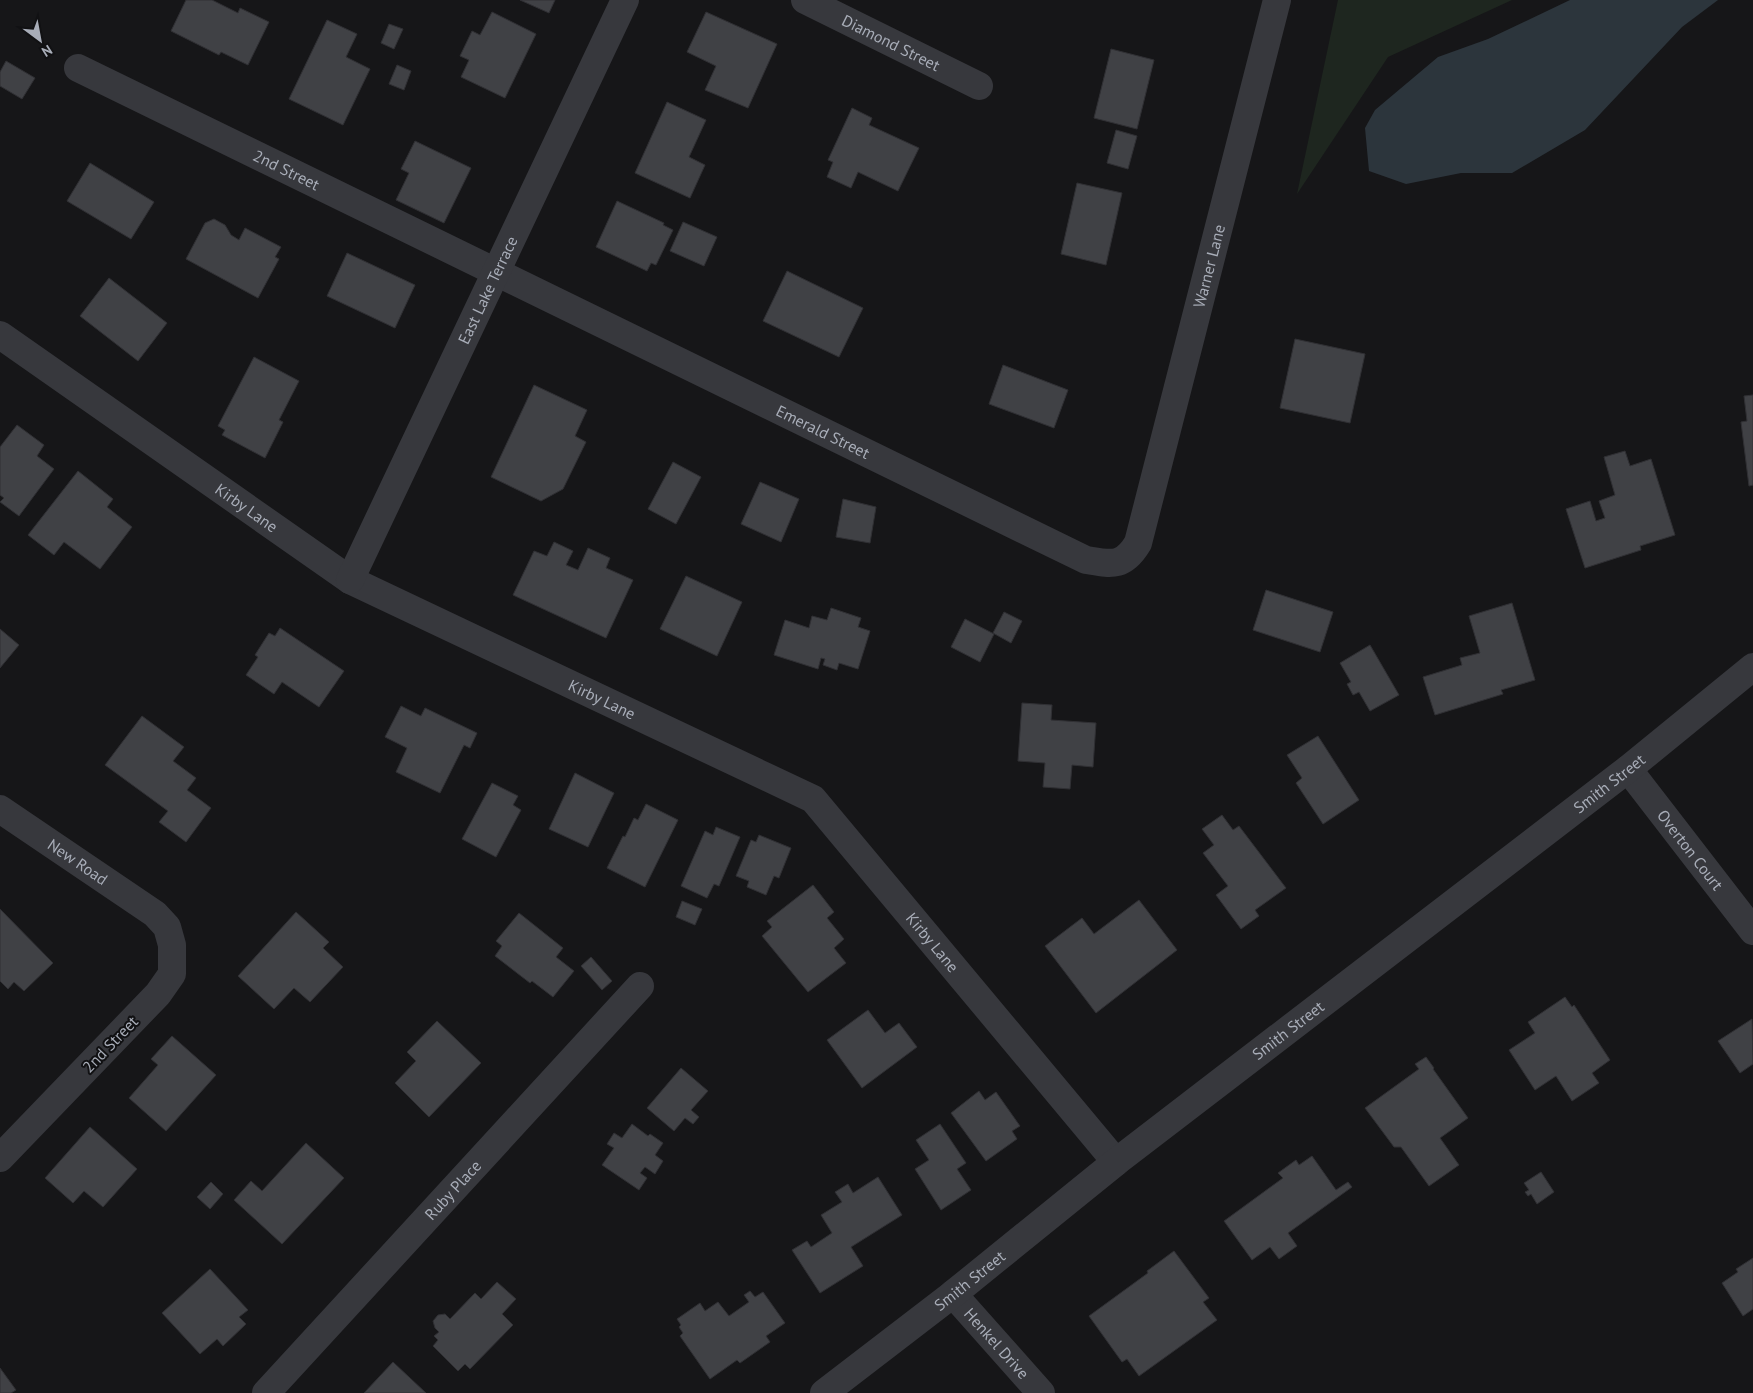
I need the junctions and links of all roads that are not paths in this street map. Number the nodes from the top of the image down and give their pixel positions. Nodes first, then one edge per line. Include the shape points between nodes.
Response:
1 (625, 0) edge
2 (805, 0) edge
3 (1277, 0) edge
4 (78, 68) dead end
5 (979, 86) dead end
6 (495, 272) junction
7 (0, 335) edge
8 (1141, 532) joint
9 (350, 580) junction
10 (1753, 667) edge
11 (1628, 769) junction
12 (0, 809) edge
13 (155, 914) joint
14 (1753, 931) edge
15 (640, 986) dead end
16 (0, 1158) edge
17 (1116, 1162) junction
18 (953, 1294) junction
19 (266, 1393) edge
20 (824, 1393) edge
21 (1041, 1393) edge

1 - 6 street, East Lake Terrace
2 - 5 street, Diamond Street
3 - 8 street, Warner Lane
4 - 6 street, 2nd Street
6 - 8 street, Emerald Street via 1086,560 1112,564 1122,561 1131,555
6 - 9 street, East Lake Terrace
7 - 9 street, Kirby Lane
9 - 17 street, Kirby Lane via 813,799
10 - 11 street, Smith Street
11 - 14 street, Overton Court
11 - 17 street, Smith Street
12 - 13 street, New Road
13 - 16 street, 2nd Street via 167,927 172,945 172,974 158,994
15 - 19 street, Ruby Place
17 - 18 street, Smith Street
18 - 20 street, Smith Street
18 - 21 street, Henkel Drive

